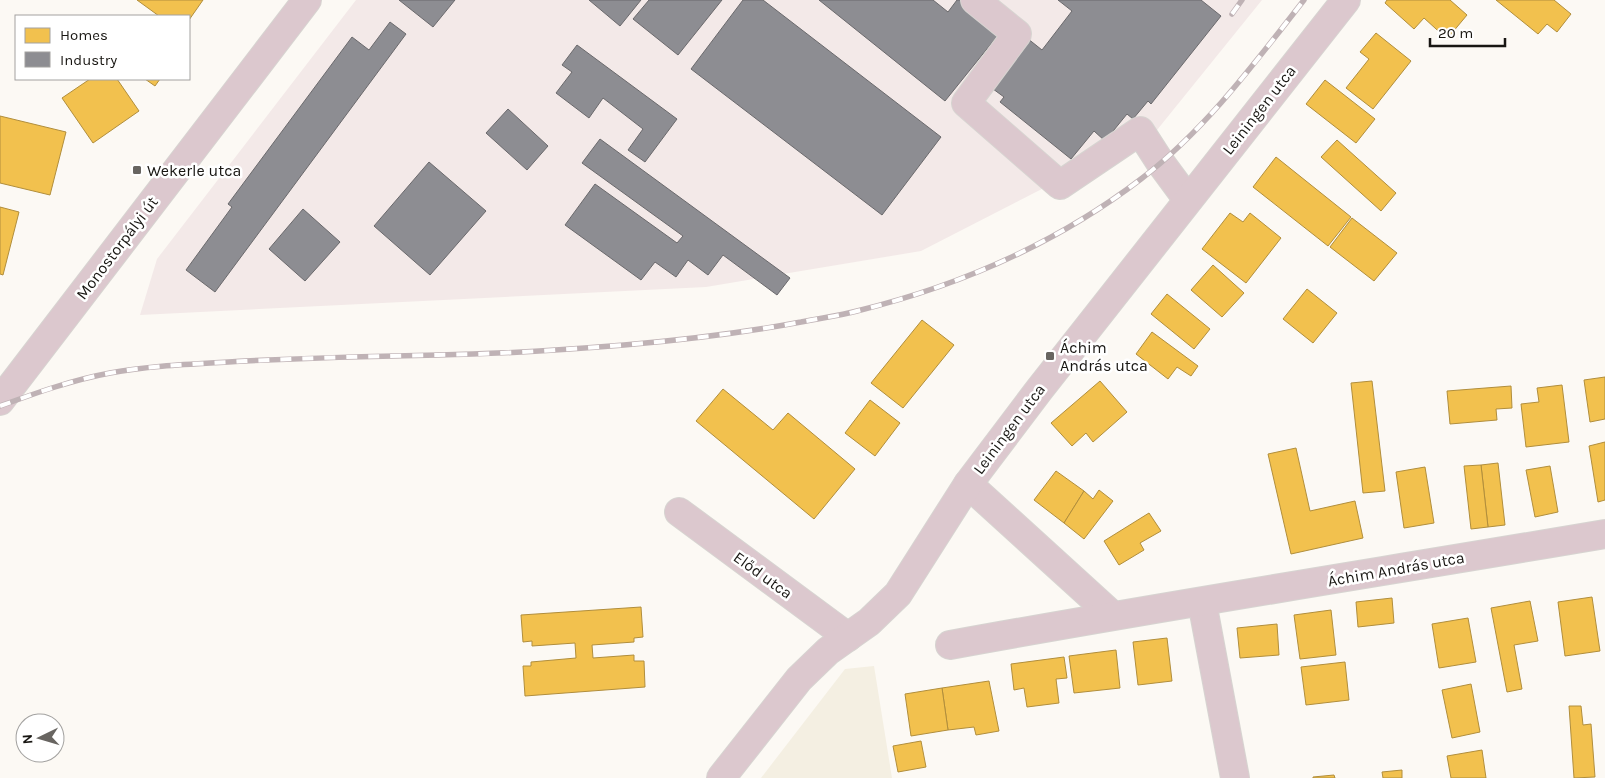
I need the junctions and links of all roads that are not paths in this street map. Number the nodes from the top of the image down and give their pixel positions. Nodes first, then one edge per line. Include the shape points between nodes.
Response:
1 (307, 0) edge
2 (975, 0) edge
3 (1346, 0) edge
4 (1188, 200) junction
5 (0, 401) edge
6 (968, 484) junction
7 (679, 512) dead end
8 (1605, 534) edge
9 (1202, 602) junction
10 (1112, 615) junction
11 (848, 637) junction
12 (950, 645) dead end
13 (721, 778) edge
14 (1235, 778) edge

1 - 5 street, Monostorpályi út
2 - 4 street via 1017,34 966,103 1060,185 1140,131
3 - 4 street, Leiningen utca
4 - 6 street, Leiningen utca
6 - 10 street
6 - 11 street, Leiningen utca via 898,594
7 - 11 street, Előd utca
8 - 9 street, Áchim András utca
9 - 10 street, Áchim András utca
9 - 14 street
10 - 12 street, Áchim András utca
11 - 13 street, Leiningen utca via 799,679

